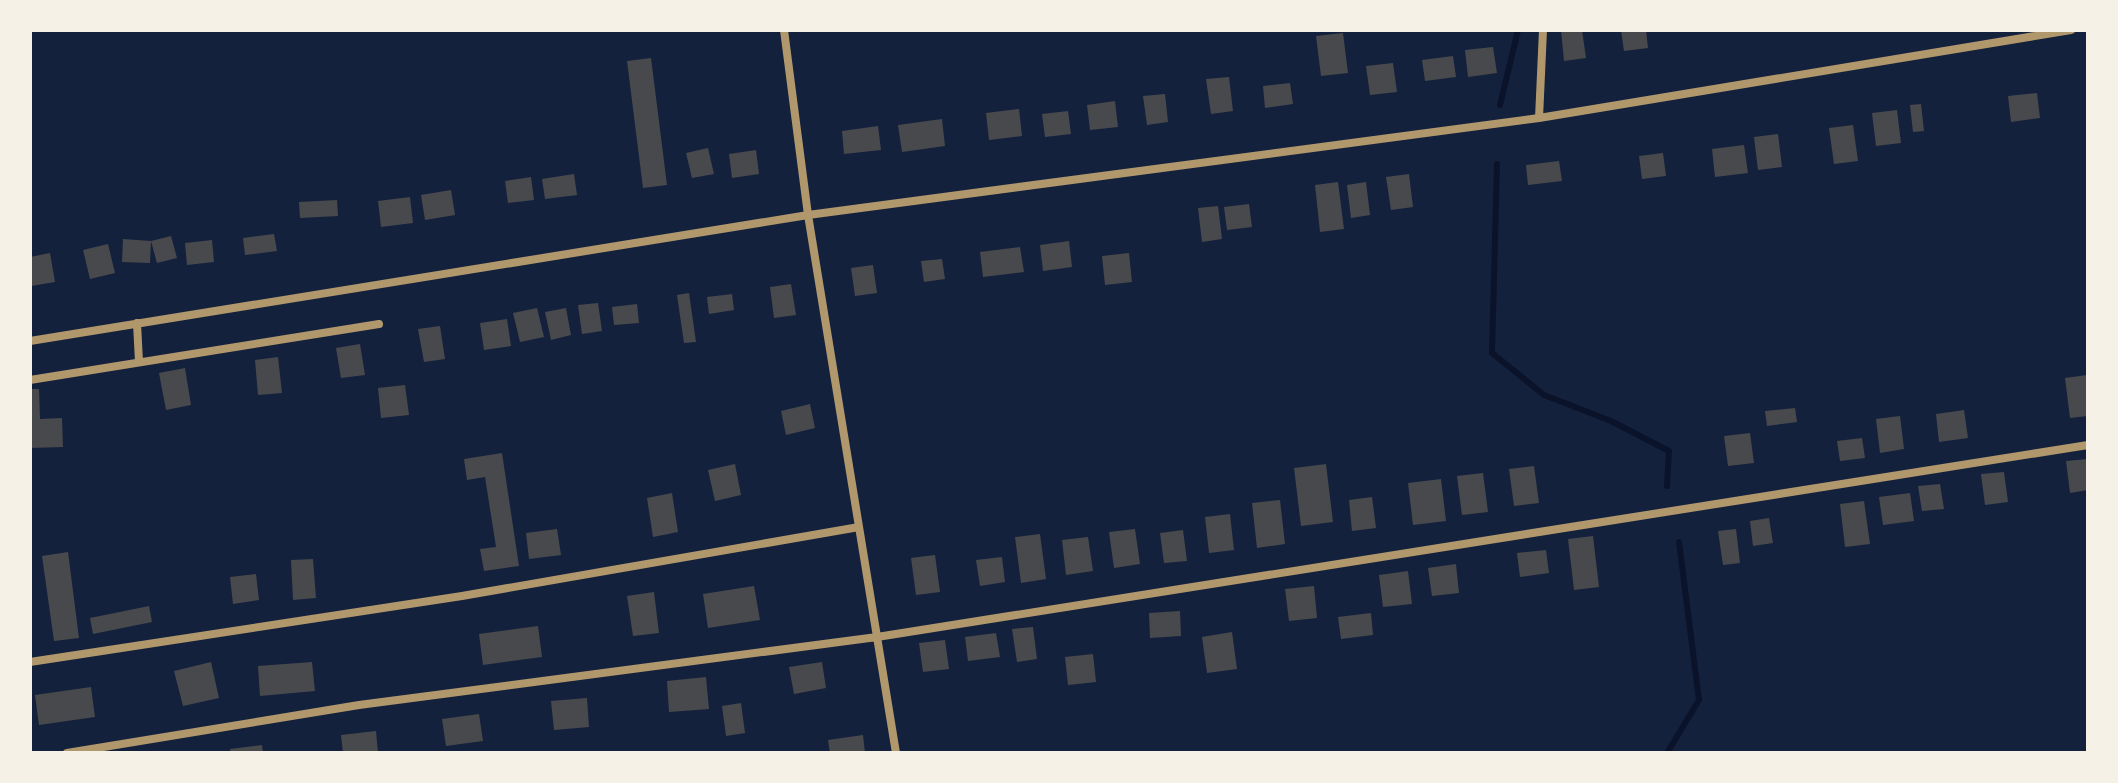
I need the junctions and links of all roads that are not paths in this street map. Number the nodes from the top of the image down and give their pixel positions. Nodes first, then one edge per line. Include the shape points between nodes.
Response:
1 (784, 30) edge
2 (1543, 30) edge
3 (2071, 30) edge
4 (1539, 118) junction
5 (808, 215) junction
6 (137, 323) junction
7 (379, 324) dead end
8 (30, 341) edge
9 (139, 362) junction
10 (30, 380) edge
11 (2088, 445) edge
12 (859, 527) junction
13 (877, 637) junction
14 (30, 662) edge
15 (67, 753) edge
16 (896, 753) edge

1 - 5 street
2 - 4 street
3 - 4 street
4 - 5 street
5 - 6 street
5 - 12 street
6 - 8 street
6 - 9 street
7 - 9 street
9 - 10 street
11 - 13 street
12 - 13 street
12 - 14 street via 462,596
13 - 15 street via 359,705
13 - 16 street

